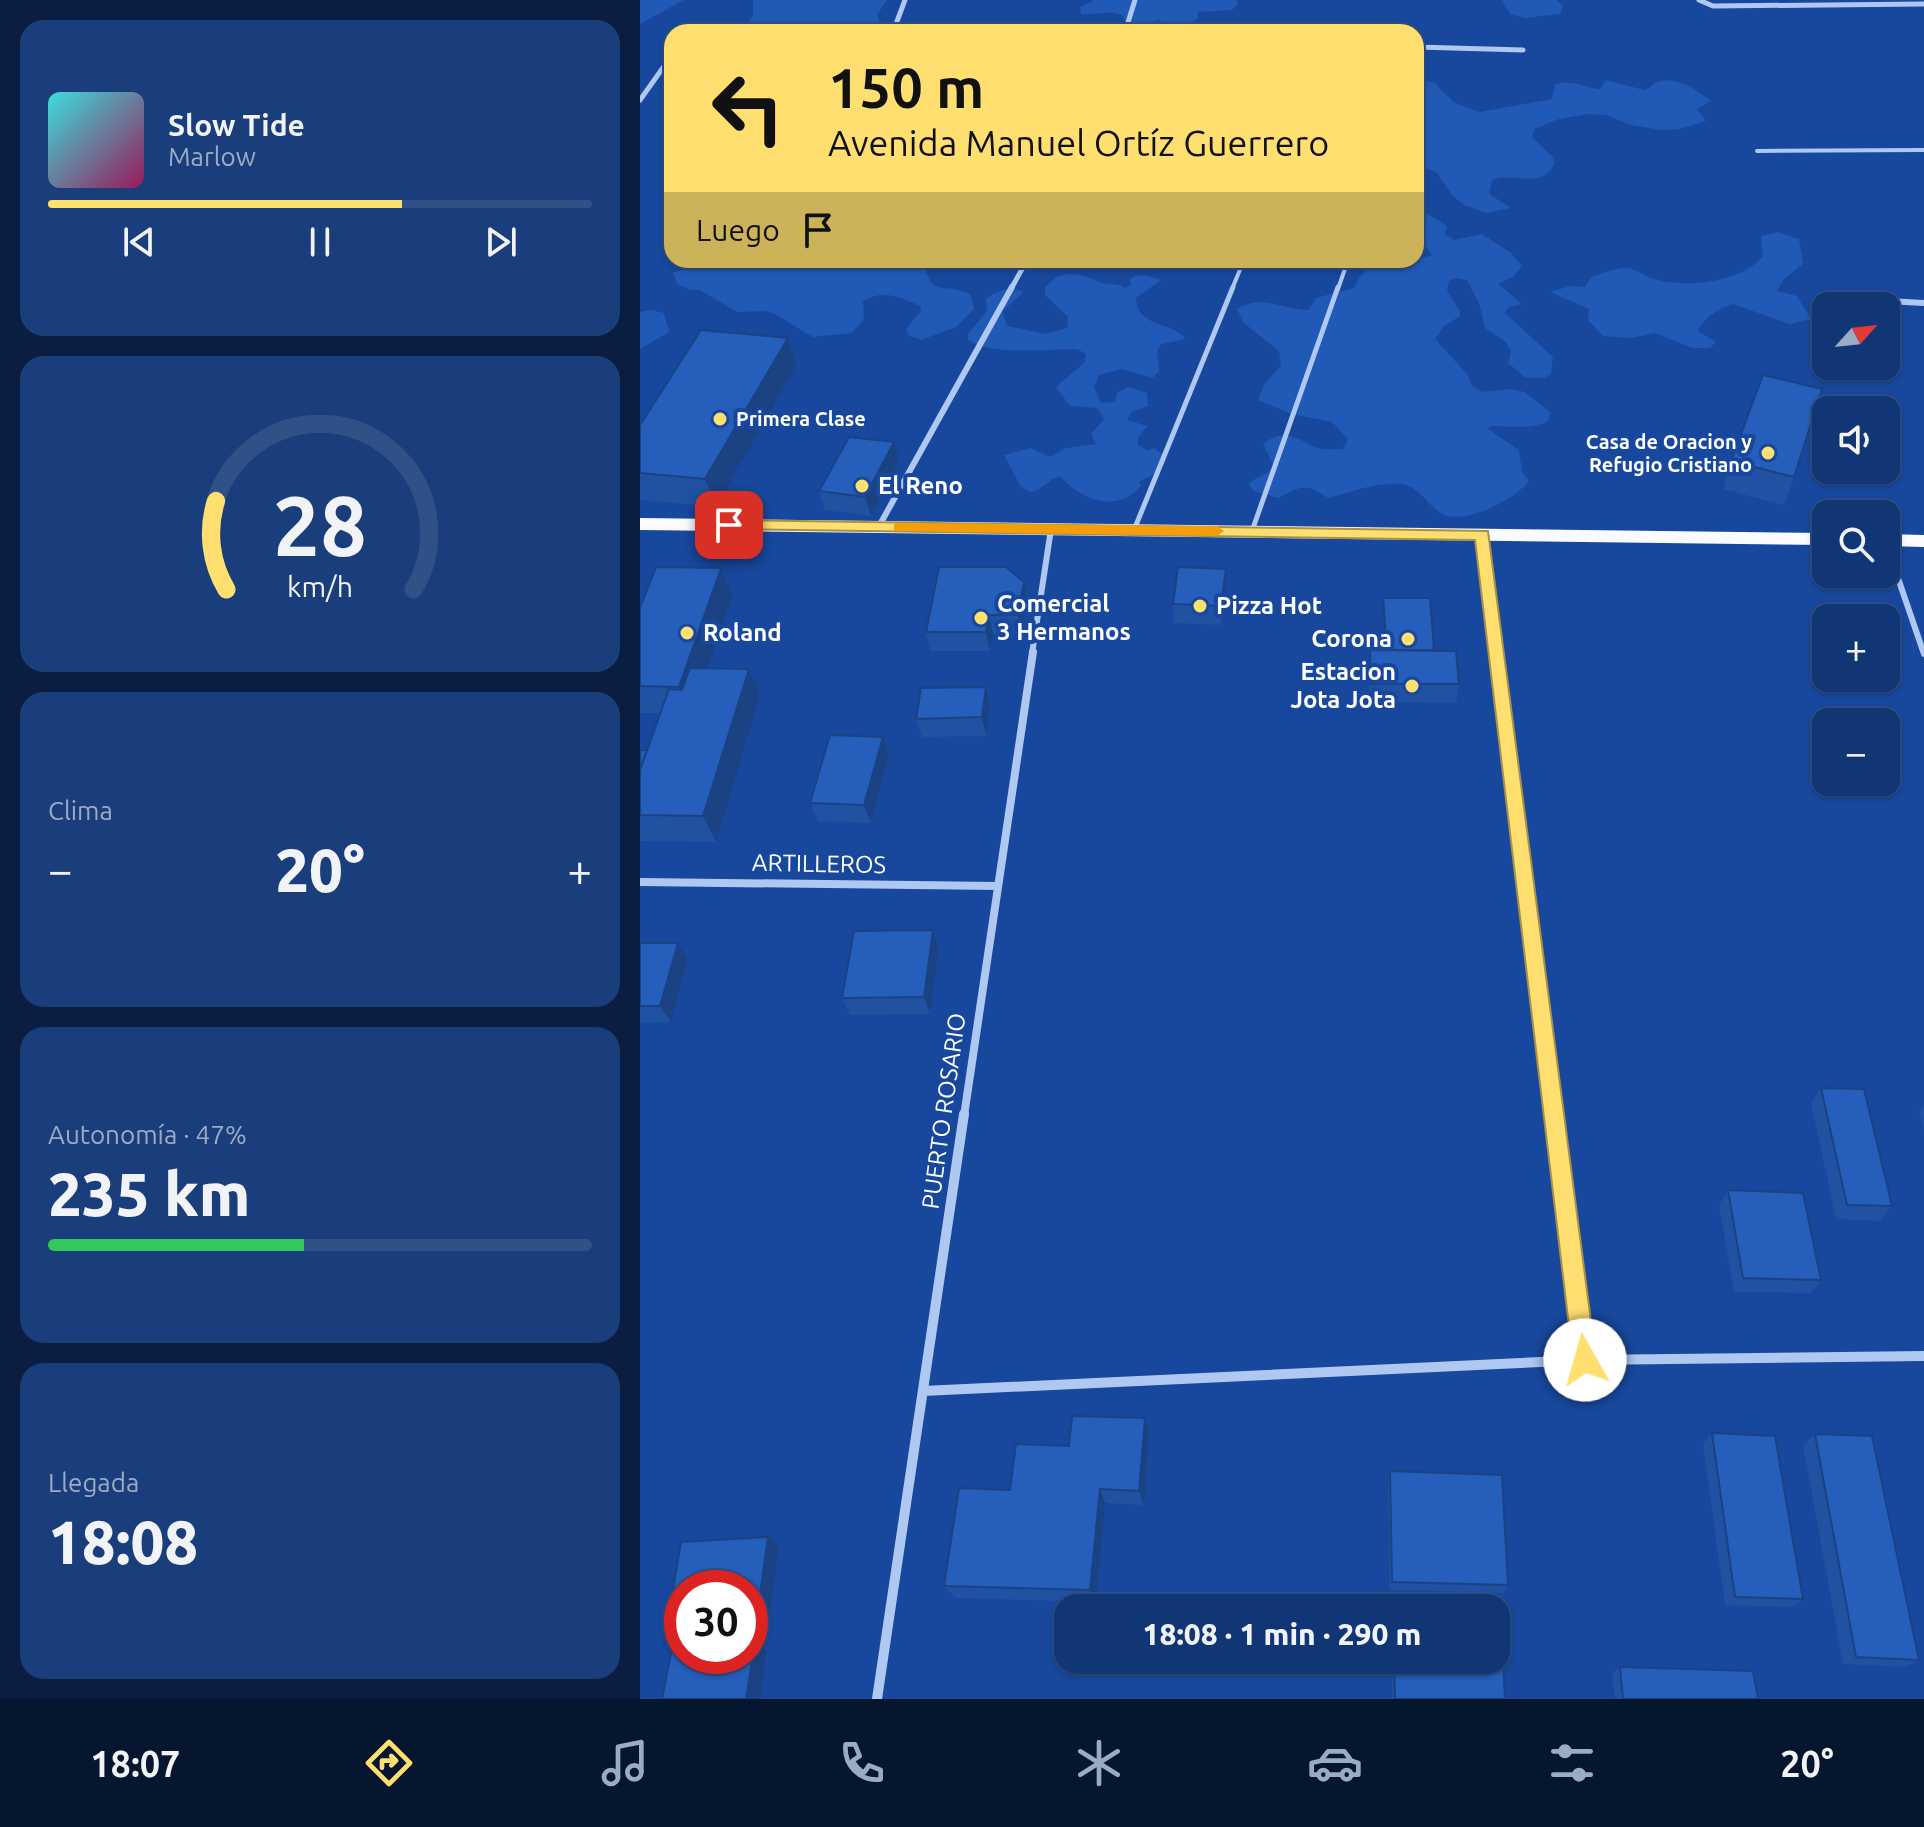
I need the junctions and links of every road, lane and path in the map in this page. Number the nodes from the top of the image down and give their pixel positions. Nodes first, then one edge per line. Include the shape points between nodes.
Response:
1 (905, 0) edge
2 (1135, 0) edge
3 (1699, 0) edge
4 (1924, 4) edge
5 (896, 24) edge
6 (1128, 24) edge
7 (1424, 47) edge
8 (1523, 50) dead end
9 (664, 66) edge
10 (640, 100) edge
11 (1924, 150) edge
12 (1757, 151) dead end
13 (1023, 268) edge
14 (1241, 268) edge
15 (1345, 268) edge
16 (1900, 302) edge
17 (1924, 303) edge
18 (640, 524) edge
19 (878, 528) junction
20 (1051, 529) junction
21 (1134, 530) junction
22 (1252, 531) junction
23 (1482, 535) junction
24 (1812, 539) edge
25 (1924, 541) edge
26 (1900, 542) edge
27 (1900, 584) edge
28 (1924, 655) edge
29 (640, 882) edge
30 (998, 886) junction
31 (1924, 1356) edge
32 (1585, 1360) junction
33 (923, 1391) junction
34 (877, 1699) edge

1 - 5 street
2 - 6 street
3 - 4 street via 1713,6
7 - 8 street
9 - 10 street
11 - 12 lane
13 - 19 street
14 - 21 lane
15 - 22 lane
16 - 17 street
18 - 19 main road
19 - 20 main road
20 - 21 main road
20 - 30 street, PUERTO ROSARIO
21 - 22 main road
22 - 23 main road
23 - 24 main road
23 - 32 street
25 - 26 main road
27 - 28 street
29 - 30 street, ARTILLEROS
30 - 33 street, PUERTO ROSARIO
31 - 32 street
32 - 33 street
33 - 34 street, PUERTO ROSARIO

